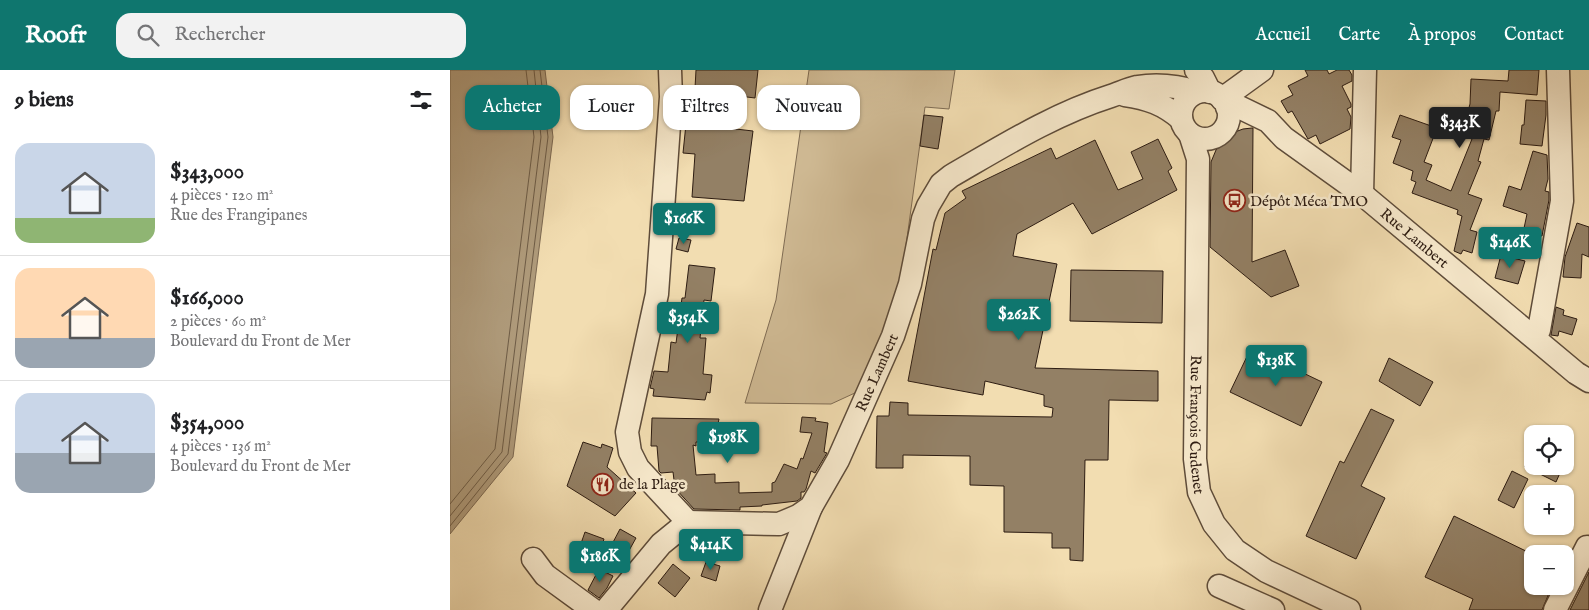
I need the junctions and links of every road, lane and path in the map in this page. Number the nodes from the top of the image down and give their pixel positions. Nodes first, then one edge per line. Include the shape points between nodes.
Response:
1 (670, 70) edge
2 (1196, 70) edge
3 (1262, 70) edge
4 (1365, 70) edge
5 (1558, 70) edge
6 (1117, 94) junction
7 (1216, 109) junction
8 (1185, 126) junction
9 (1363, 153) junction
10 (1198, 160) junction
11 (1328, 170) junction
12 (1362, 194) junction
13 (1534, 337) junction
14 (1589, 381) edge
15 (811, 508) junction
16 (688, 522) junction
17 (1587, 548) dead end
18 (533, 559) dead end
19 (1219, 586) dead end
20 (593, 610) edge
21 (606, 610) edge
22 (770, 610) edge
23 (1273, 610) edge
24 (1350, 610) edge
25 (1555, 610) edge

1 - 16 street via 658,294 627,432 630,452 638,468
2 - 7 street via 1203,78
3 - 7 street
4 - 9 street
5 - 13 street via 1562,201 1539,330
6 - 7 street, Rue Lambert via 1136,87 1181,88
6 - 8 street, Rue Lambert via 1154,101 1170,109
6 - 15 street, Rue Lambert via 1091,102 1022,135 951,176 937,189 923,219 910,284 892,336 838,460
7 - 8 street via 1206,139 1198,138
7 - 8 street via 1190,96 1181,111
7 - 10 street
7 - 11 street, Rue Lambert via 1239,107 1255,113
8 - 10 street, Rue François Cudenet
9 - 11 street
9 - 12 street
10 - 24 street, Rue François Cudenet via 1195,459 1199,492 1214,524 1235,550 1266,571
11 - 12 street, Rue Lambert
12 - 13 street, Rue Lambert
13 - 14 street, Rue Lambert
15 - 16 street via 779,524
15 - 22 street, Rue Lambert
16 - 21 street via 661,544
17 - 25 street
18 - 20 street via 545,575
19 - 23 street

